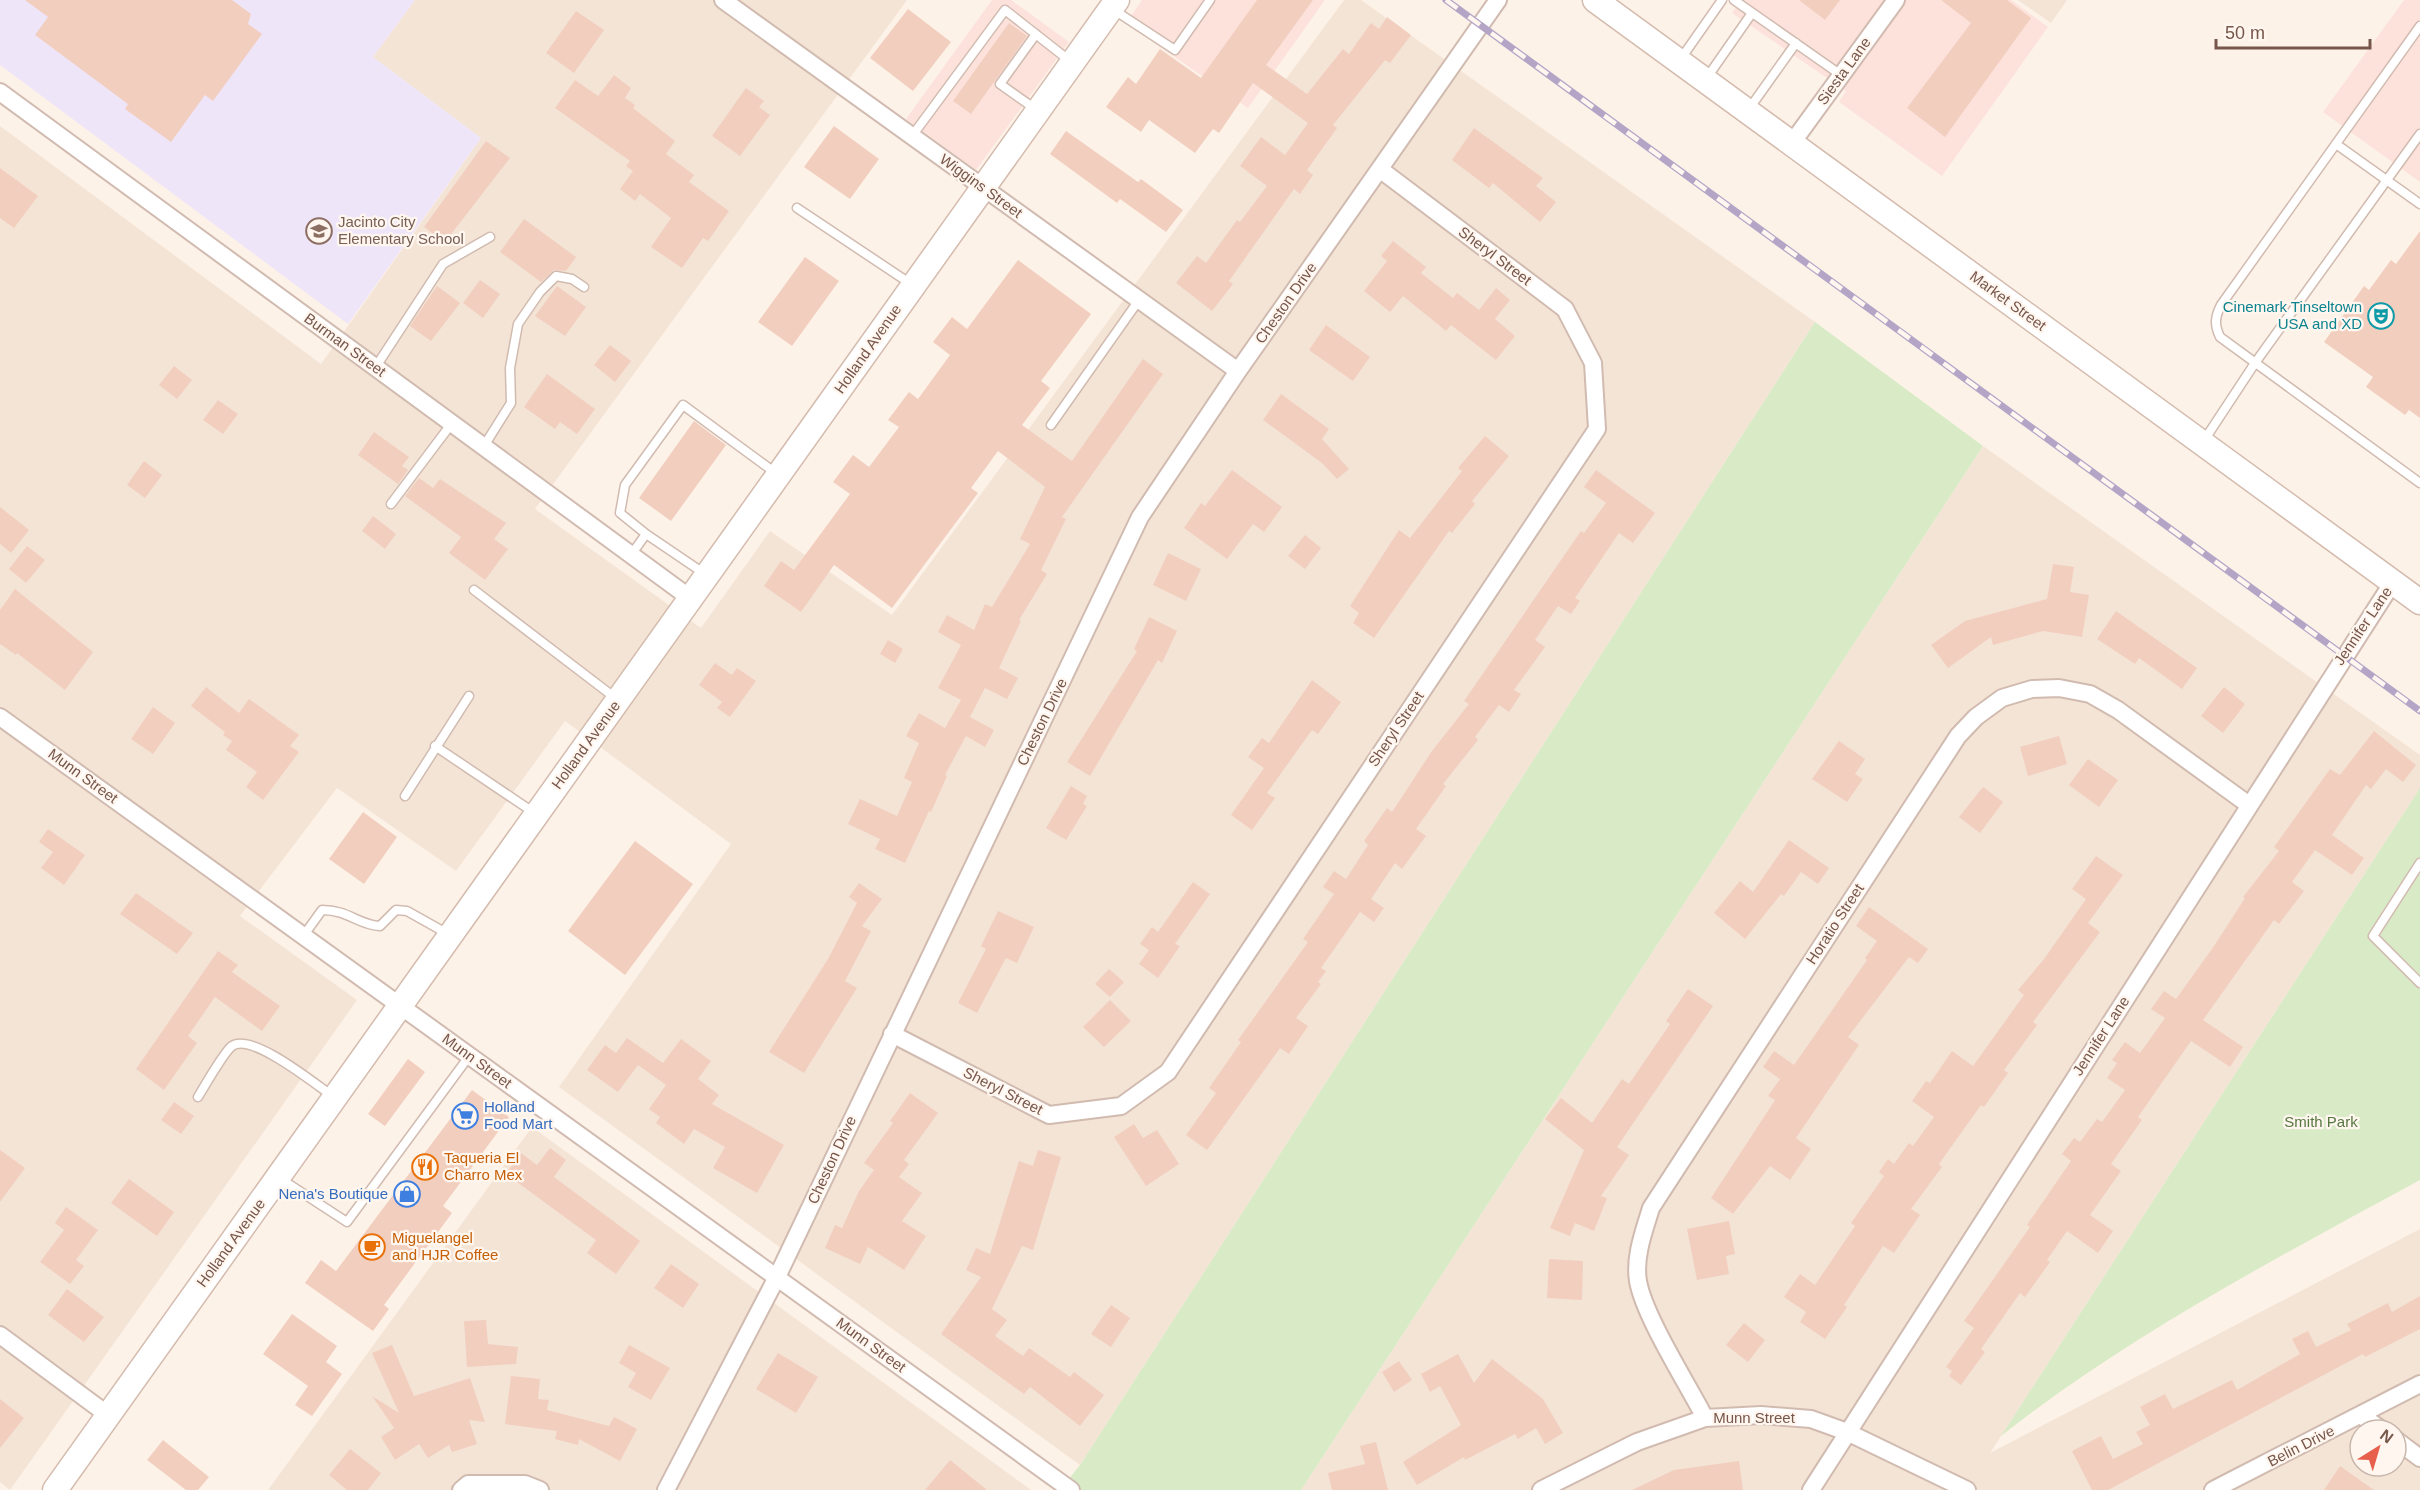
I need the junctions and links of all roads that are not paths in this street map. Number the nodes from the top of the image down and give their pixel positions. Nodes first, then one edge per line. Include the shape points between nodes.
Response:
1 (723, 0) edge
2 (1210, 0) edge
3 (1498, 0) edge
4 (1722, 0) edge
5 (1734, 0) edge
6 (1896, 0) edge
7 (1601, 2) edge
8 (1114, 4) edge
9 (1752, 13) junction
10 (2420, 26) edge
11 (1036, 34) junction
12 (1796, 43) junction
13 (1073, 62) junction
14 (1678, 63) junction
15 (1841, 75) junction
16 (1704, 81) junction
17 (0, 92) edge
18 (1038, 111) junction
19 (1747, 111) junction
20 (912, 136) junction
21 (2419, 138) edge
22 (1792, 143) junction
23 (2336, 144) junction
24 (1381, 170) junction
25 (2387, 180) junction
26 (983, 188) junction
27 (2420, 204) edge
28 (797, 208) dead end
29 (490, 237) dead end
30 (914, 286) junction
31 (584, 287) dead end
32 (1139, 300) junction
33 (2255, 363) junction
34 (375, 368) junction
35 (1238, 371) junction
36 (452, 423) junction
37 (1050, 425) dead end
38 (2202, 442) junction
39 (484, 446) junction
40 (779, 475) junction
41 (2420, 483) edge
42 (391, 504) dead end
43 (646, 534) junction
44 (631, 555) junction
45 (707, 575) junction
46 (2393, 582) junction
47 (474, 590) dead end
48 (690, 598) junction
49 (2420, 602) edge
50 (469, 696) dead end
51 (618, 700) junction
52 (0, 717) edge
53 (435, 746) junction
54 (405, 796) dead end
55 (2249, 805) junction
56 (536, 815) junction
57 (2420, 863) edge
58 (304, 935) junction
59 (450, 936) junction
60 (2420, 983) edge
61 (400, 1005) junction
62 (892, 1034) junction
63 (470, 1055) junction
64 (198, 1097) dead end
65 (334, 1098) junction
66 (278, 1177) junction
67 (777, 1277) junction
68 (0, 1335) edge
69 (2420, 1384) edge
70 (108, 1415) junction
71 (2362, 1416) junction
72 (1705, 1418) junction
73 (2365, 1418) edge
74 (1846, 1432) junction
75 (55, 1490) edge
76 (462, 1490) edge
77 (540, 1490) edge
78 (666, 1490) edge
79 (1071, 1490) edge
80 (1541, 1490) edge
81 (1811, 1490) edge
82 (1968, 1490) edge
83 (2213, 1490) edge

1 - 20 street, Wiggins Street
2 - 8 lane via 1175,50
3 - 24 street, Cheston Drive
4 - 14 lane
5 - 9 lane
6 - 15 street, Siesta Lane
7 - 14 main road, Market Street
8 - 13 main road, Holland Avenue
9 - 12 lane
9 - 16 lane
10 - 23 lane
11 - 13 lane
11 - 18 lane via 1000,84
11 - 20 lane via 1005,10
12 - 15 lane
12 - 19 lane
13 - 18 main road, Holland Avenue
14 - 16 main road, Market Street
15 - 22 street, Siesta Lane
16 - 19 main road, Market Street
17 - 34 street, Burman Street
18 - 26 main road, Holland Avenue
19 - 22 main road, Market Street
20 - 26 street, Wiggins Street
21 - 25 lane
22 - 38 main road, Market Street
23 - 25 lane
23 - 33 lane via 2216,315 2215,327 2220,337
24 - 35 street, Cheston Drive
24 - 62 street, Sheryl Street via 1565,309 1593,363 1597,429 1168,1072 1121,1106 1049,1114
25 - 27 lane
25 - 33 lane
26 - 30 main road, Holland Avenue
26 - 32 street, Wiggins Street
28 - 30 lane
29 - 34 lane via 443,264
30 - 40 main road, Holland Avenue
31 - 39 lane via 572,279 556,276 518,324 510,368 511,403
32 - 35 street, Wiggins Street
32 - 37 lane
33 - 38 lane
33 - 41 lane
34 - 36 street, Burman Street
35 - 62 street, Cheston Drive via 1140,517
36 - 39 street, Burman Street
36 - 42 lane
38 - 46 main road, Market Street
39 - 44 street, Burman Street
40 - 43 lane via 683,405 625,484 620,513
40 - 45 main road, Holland Avenue
43 - 44 lane
43 - 45 lane
44 - 48 street, Burman Street
45 - 48 main road, Holland Avenue
46 - 49 main road, Market Street
46 - 55 street, Jennifer Lane
47 - 51 lane
48 - 51 main road, Holland Avenue
50 - 53 lane
51 - 56 main road, Holland Avenue
52 - 58 street, Munn Street
53 - 54 lane
53 - 56 lane
55 - 72 street, Horatio Street via 2090,694 2059,688 2031,689 2002,698 1958,736 1651,1208 1640,1242 1638,1281 1651,1317
55 - 74 street, Jennifer Lane
56 - 59 main road, Holland Avenue
57 - 60 lane via 2373,936
58 - 59 lane via 322,910 340,910 369,925 380,926 396,910 407,910
58 - 61 street, Munn Street
59 - 61 main road, Holland Avenue
61 - 63 street, Munn Street
61 - 65 main road, Holland Avenue
62 - 67 street, Cheston Drive
63 - 66 lane via 347,1221
63 - 67 street, Munn Street
64 - 65 lane via 232,1046 242,1043 269,1053
65 - 66 main road, Holland Avenue
66 - 70 main road, Holland Avenue
67 - 78 street, Cheston Drive
67 - 79 street, Munn Street
68 - 70 street
69 - 71 street, Belin Drive
70 - 75 main road, Holland Avenue
71 - 73 street
71 - 83 street, Belin Drive
72 - 74 street, Munn Street via 1761,1415 1811,1419
72 - 80 street, Munn Street via 1637,1442
74 - 81 street, Jennifer Lane
74 - 82 street, Munn Street
76 - 77 street via 468,1484 525,1484

